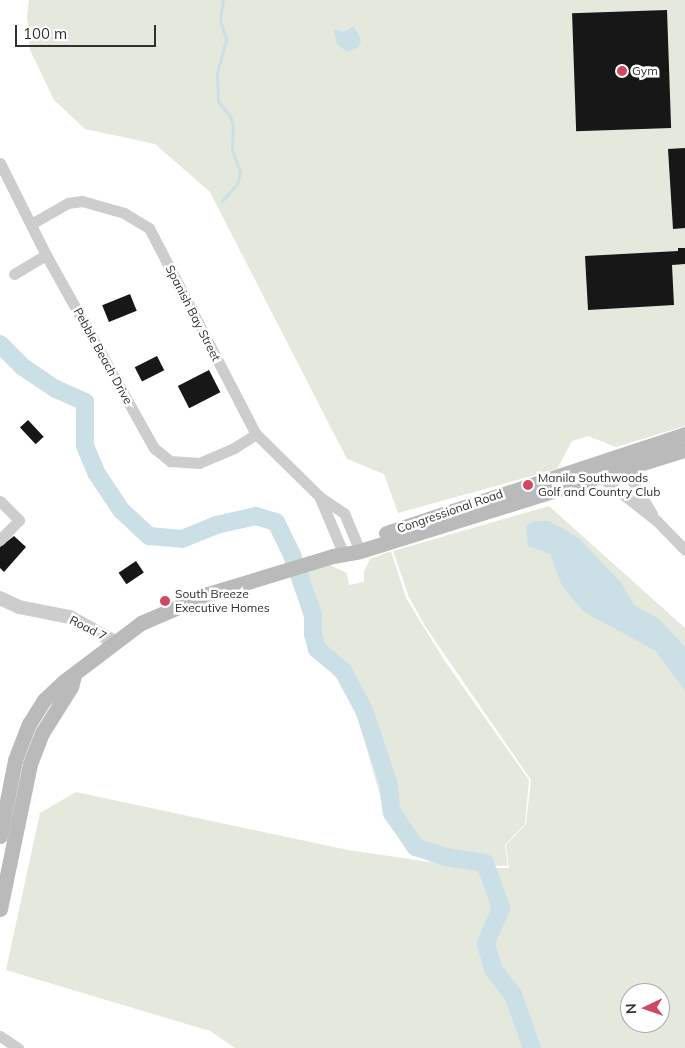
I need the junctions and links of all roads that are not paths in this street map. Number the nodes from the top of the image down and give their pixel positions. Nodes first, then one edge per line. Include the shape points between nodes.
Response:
1 (0, 163) edge
2 (31, 224) junction
3 (46, 255) junction
4 (14, 274) dead end
5 (256, 434) junction
6 (685, 434) edge
7 (685, 450) edge
8 (618, 456) junction
9 (595, 463) junction
10 (625, 470) junction
11 (601, 477) junction
12 (320, 497) junction
13 (0, 502) edge
14 (657, 521) junction
15 (0, 540) edge
16 (359, 547) junction
17 (685, 550) edge
18 (340, 552) junction
19 (1, 599) edge
20 (110, 646) junction
21 (74, 676) junction
22 (22, 740) junction
23 (36, 747) junction
24 (0, 836) edge
25 (0, 909) edge
26 (0, 1036) edge
27 (18, 1048) edge

1 - 2 street, Pebble Beach Drive
2 - 3 street, Pebble Beach Drive
2 - 5 street, Spanish Bay Street via 68,203 82,201 140,220 149,228
3 - 4 street
3 - 5 street, Pebble Beach Drive via 154,448 167,465 199,463 234,448
5 - 12 street, Spanish Bay Street
6 - 8 main road, Congressional Road
7 - 10 main road
8 - 9 main road, Congressional Road
8 - 10 street
9 - 11 street
9 - 16 main road, Congressional Road
10 - 11 main road
10 - 14 street
11 - 14 street
11 - 16 main road, Congressional Road
12 - 16 street, Spanish Bay Street via 344,513
12 - 18 street, Spanish Bay Street
13 - 15 street via 19,520
14 - 17 street
16 - 18 main road, Congressional Road
18 - 20 main road, Congressional Road via 174,607 141,624
19 - 20 street, Road 7 via 19,607 70,617
20 - 21 main road, Congressional Road
21 - 22 main road, Congressional Road via 44,700
21 - 23 main road, Congressional Road via 71,687 55,708
22 - 23 main road
22 - 24 main road, Congressional Road
23 - 25 main road, Congressional Road
26 - 27 street

